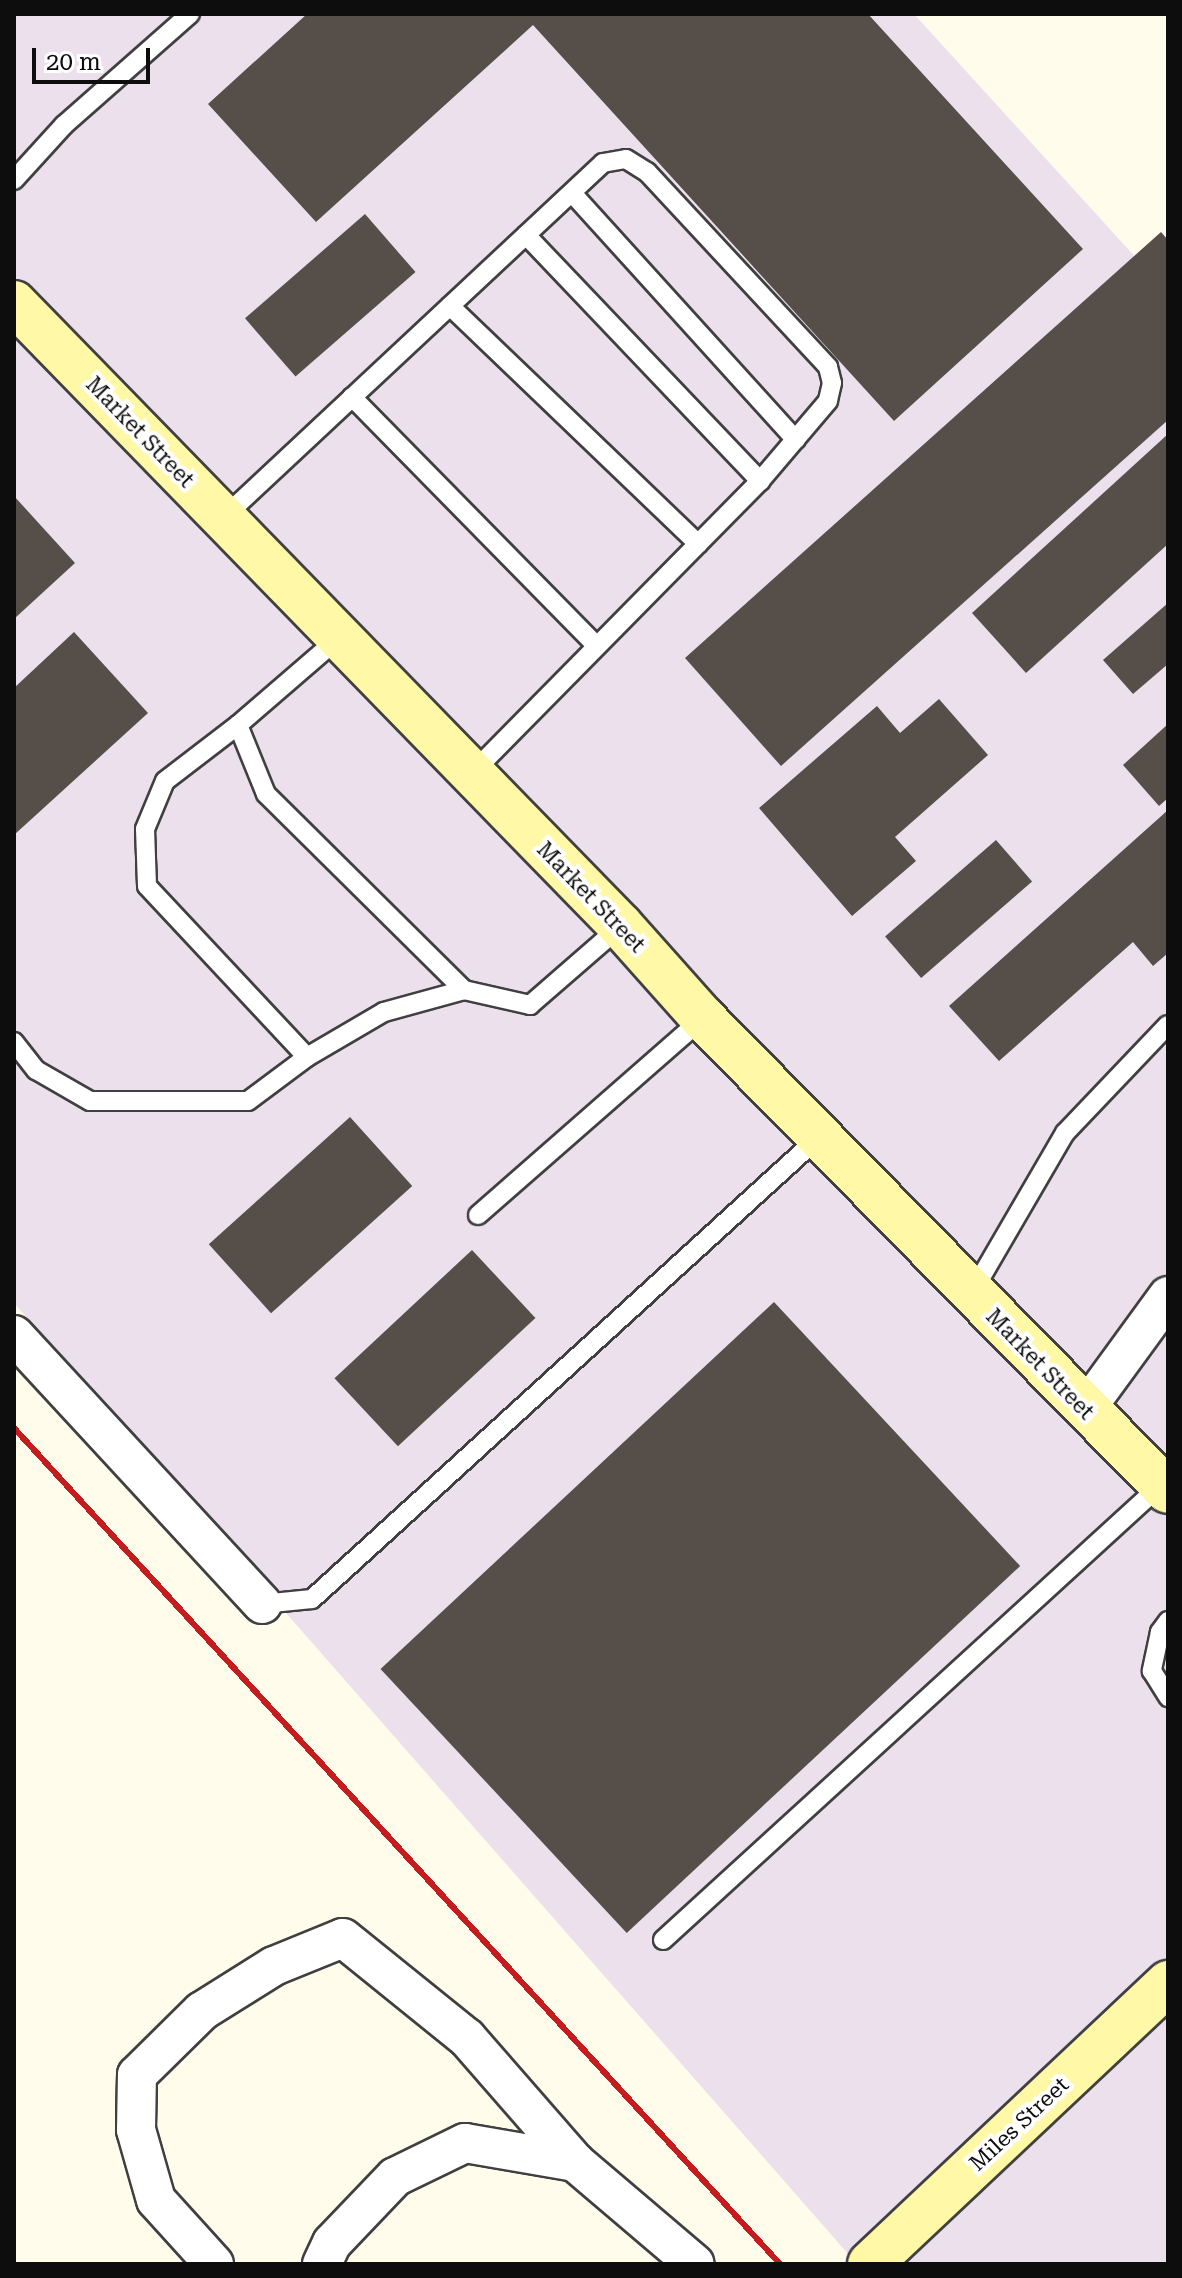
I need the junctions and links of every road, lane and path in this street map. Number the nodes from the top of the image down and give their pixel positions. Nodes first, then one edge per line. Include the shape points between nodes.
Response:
1 (190, 14) edge
2 (14, 180) edge
3 (572, 193) junction
4 (526, 235) junction
5 (14, 303) edge
6 (450, 306) junction
7 (352, 397) junction
8 (796, 440) junction
9 (760, 481) junction
10 (223, 518) junction
11 (698, 544) junction
12 (340, 637) junction
13 (597, 646) junction
14 (238, 725) junction
15 (472, 773) junction
16 (621, 926) junction
17 (464, 990) junction
18 (703, 1018) junction
19 (1168, 1025) edge
20 (14, 1042) edge
21 (307, 1057) junction
22 (821, 1136) junction
23 (478, 1215) dead end
24 (972, 1293) junction
25 (1168, 1296) edge
26 (14, 1335) edge
27 (1085, 1410) junction
28 (1165, 1487) edge
29 (262, 1604) joint
30 (1168, 1621) edge
31 (1168, 1697) edge
32 (663, 1940) dead end
33 (1168, 1983) edge
34 (575, 2162) junction
35 (214, 2264) edge
36 (322, 2264) edge
37 (695, 2264) edge
38 (870, 2264) edge

1 - 2 lane via 64,125
3 - 4 lane
3 - 8 lane
3 - 8 lane via 603,163 626,159 647,172 828,367 828,401
4 - 6 lane
4 - 9 lane
5 - 10 main road, Market Street
6 - 7 lane
6 - 11 lane
7 - 10 lane
7 - 13 lane
8 - 9 lane
9 - 11 lane
10 - 12 main road, Market Street
11 - 13 lane
12 - 14 lane
12 - 15 main road, Market Street
13 - 15 lane
14 - 17 lane via 266,794
14 - 21 lane via 165,781 145,829 147,886
15 - 16 main road, Market Street
16 - 17 lane via 530,1005
16 - 18 main road, Market Street
17 - 21 lane via 384,1012
18 - 22 main road, Market Street
18 - 23 lane
19 - 24 lane via 1065,1133
20 - 21 lane via 36,1070 90,1101 248,1101
22 - 24 main road, Market Street
22 - 29 lane via 312,1599
24 - 27 main road, Market Street
25 - 27 street
26 - 29 street
27 - 28 main road, Market Street
28 - 32 lane
30 - 31 lane via 1160,1632 1152,1671
33 - 38 main road, Miles Street
34 - 35 street via 467,2038 343,1938 274,1966 202,2011 137,2075 136,2130 156,2200
34 - 36 street via 465,2143 395,2177 332,2243
34 - 37 street

